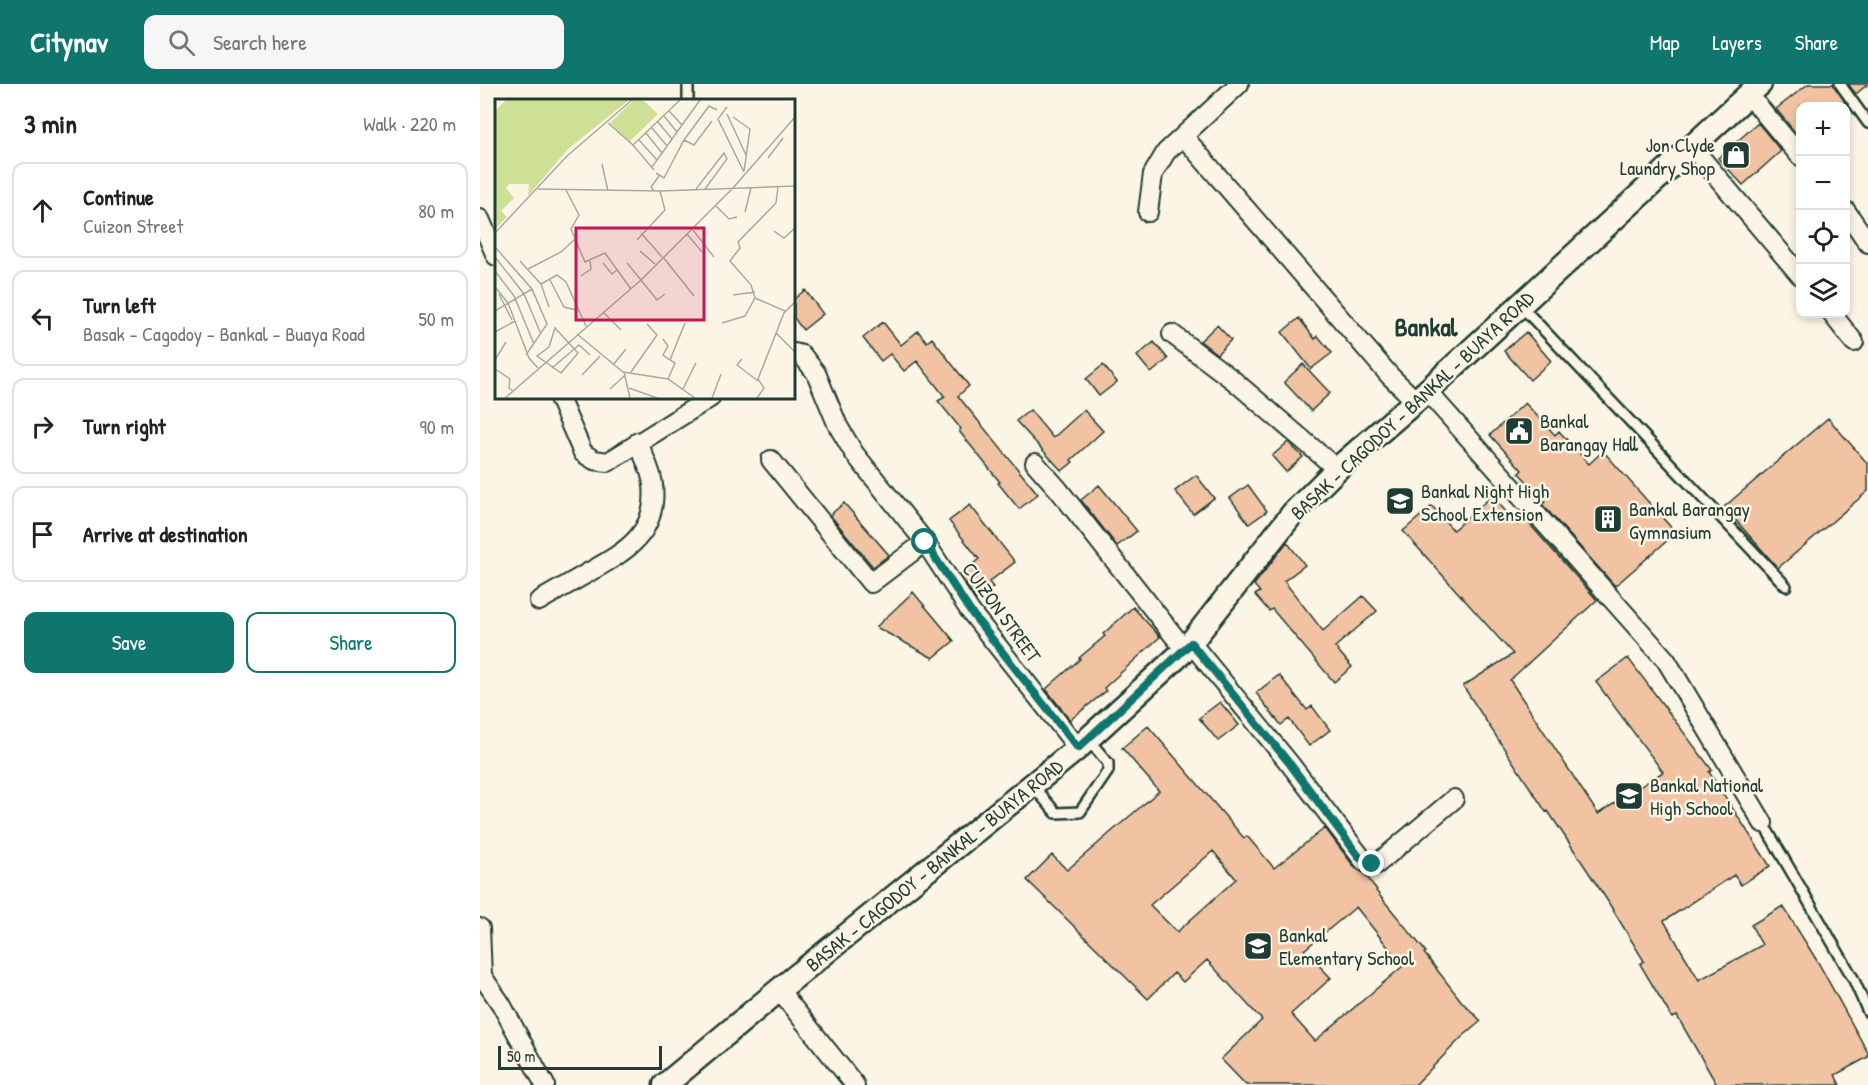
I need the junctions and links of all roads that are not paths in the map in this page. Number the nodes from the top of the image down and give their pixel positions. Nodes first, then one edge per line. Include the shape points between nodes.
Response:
1 (1239, 84) edge
2 (1840, 84) edge
3 (1751, 89) edge
4 (1868, 123) edge
5 (1183, 136) junction
6 (1691, 146) junction
7 (1796, 151) edge
8 (1148, 212) dead end
9 (1850, 218) edge
10 (480, 219) edge
11 (1868, 243) edge
12 (495, 254) edge
13 (1796, 270) edge
14 (1520, 304) junction
15 (1835, 318) edge
16 (1172, 334) dead end
17 (1854, 342) dead end
18 (795, 353) edge
19 (1421, 396) junction
20 (559, 399) edge
21 (708, 399) edge
22 (638, 442) junction
23 (771, 460) dead end
24 (1035, 463) dead end
25 (1337, 469) junction
26 (925, 542) junction
27 (1786, 586) dead end
28 (539, 601) dead end
29 (1188, 647) junction
30 (1083, 744) junction
31 (1033, 786) junction
32 (1454, 799) dead end
33 (1763, 823) joint
34 (480, 928) edge
35 (481, 975) edge
36 (779, 990) junction
37 (1868, 1012) edge
38 (545, 1085) edge
39 (665, 1085) edge
40 (855, 1085) edge

1 - 5 street
2 - 4 lane
3 - 6 street, BASAK - CAGODOY - BANKAL - BUAYA ROAD
3 - 7 street
5 - 8 street via 1166,152 1153,174
5 - 19 street via 1390,376
6 - 13 street
6 - 14 street, BASAK - CAGODOY - BANKAL - BUAYA ROAD
9 - 11 street
10 - 12 street
14 - 19 street, BASAK - CAGODOY - BANKAL - BUAYA ROAD
14 - 27 lane
15 - 17 street
16 - 25 street via 1236,376
18 - 26 street, CUIZON STREET via 802,355 816,373 854,453
19 - 25 street, BASAK - CAGODOY - BANKAL - BUAYA ROAD
19 - 33 street via 1666,660
20 - 22 street via 583,453 594,460 608,462
21 - 22 street
22 - 28 street via 653,483 654,507 648,524 620,555
23 - 26 street via 871,583
24 - 29 street
25 - 29 street, BASAK - CAGODOY - BANKAL - BUAYA ROAD via 1293,513
26 - 30 street, CUIZON STREET via 970,611
29 - 30 street, BASAK - CAGODOY - BANKAL - BUAYA ROAD
29 - 32 street via 1290,764 1364,861 1377,864
30 - 31 street, BASAK - CAGODOY - BANKAL - BUAYA ROAD
30 - 31 lane via 1108,762 1108,771 1080,812 1056,813
31 - 36 street, BASAK - CAGODOY - BANKAL - BUAYA ROAD
33 - 37 lane via 1853,978
34 - 35 street
35 - 38 street
36 - 39 street, BASAK - CAGODOY - BANKAL - BUAYA ROAD
36 - 40 street

